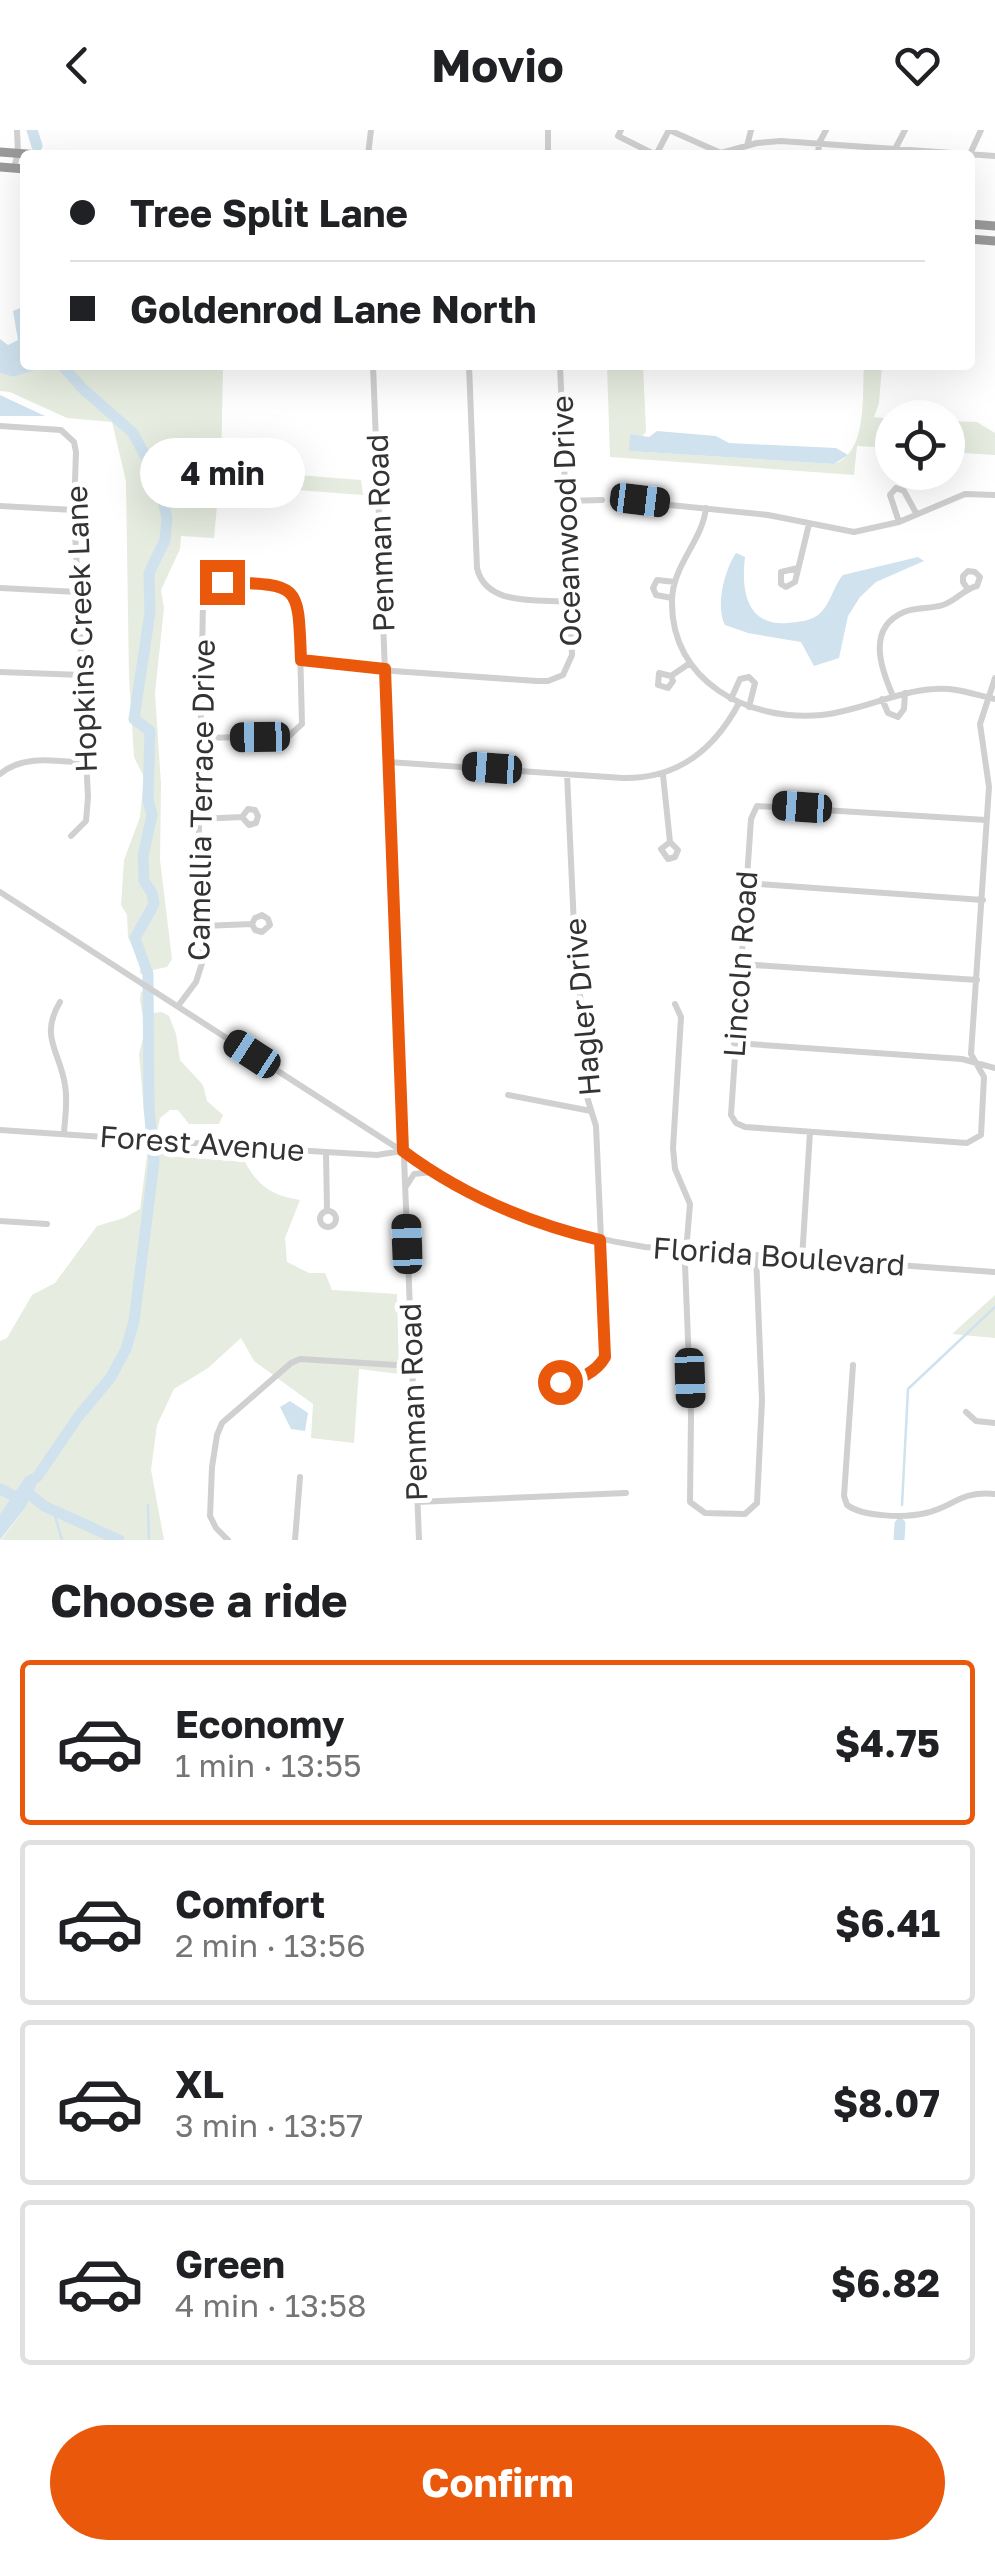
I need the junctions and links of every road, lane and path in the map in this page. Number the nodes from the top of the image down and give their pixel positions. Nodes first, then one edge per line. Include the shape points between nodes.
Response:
1 (17, 130) edge
2 (622, 130) edge
3 (669, 130) edge
4 (751, 130) edge
5 (826, 130) edge
6 (905, 130) edge
7 (819, 143) junction
8 (746, 146) junction
9 (895, 149) junction
10 (646, 150) edge
11 (714, 150) edge
12 (732, 150) edge
13 (818, 150) edge
14 (910, 150) edge
15 (0, 152) edge
16 (18, 153) junction
17 (0, 167) edge
18 (20, 168) edge
19 (373, 370) edge
20 (469, 370) edge
21 (560, 370) edge
22 (0, 426) edge
23 (995, 495) edge
24 (602, 500) dead end
25 (622, 500) dead end
26 (566, 501) junction
27 (0, 506) edge
28 (706, 508) junction
29 (74, 510) junction
30 (916, 514) junction
31 (899, 522) junction
32 (809, 524) junction
33 (798, 568) dead end
34 (675, 582) junction
35 (0, 588) edge
36 (967, 588) dead end
37 (78, 592) junction
38 (672, 598) junction
39 (570, 602) junction
40 (301, 660) junction
41 (690, 663) junction
42 (385, 669) junction
43 (0, 672) edge
44 (82, 676) junction
45 (671, 676) dead end
46 (995, 678) edge
47 (905, 693) junction
48 (893, 696) junction
49 (991, 698) edge
50 (882, 700) junction
51 (735, 701) junction
52 (749, 707) junction
53 (201, 738) junction
54 (388, 762) junction
55 (86, 763) junction
56 (0, 774) edge
57 (568, 774) junction
58 (663, 775) junction
59 (242, 818) dead end
60 (199, 819) junction
61 (986, 820) junction
62 (71, 836) dead end
63 (670, 842) dead end
64 (746, 883) junction
65 (0, 892) edge
66 (983, 900) junction
67 (252, 924) dead end
68 (203, 926) junction
69 (740, 964) junction
70 (977, 980) junction
71 (60, 1002) dead end
72 (676, 1004) dead end
73 (178, 1006) junction
74 (734, 1043) junction
75 (975, 1064) junction
76 (995, 1068) edge
77 (508, 1095) dead end
78 (591, 1111) junction
79 (0, 1130) edge
80 (810, 1132) junction
81 (64, 1133) junction
82 (403, 1151) junction
83 (326, 1152) junction
84 (436, 1173) junction
85 (405, 1196) junction
86 (327, 1211) dead end
87 (0, 1221) edge
88 (47, 1224) dead end
89 (600, 1240) junction
90 (686, 1250) junction
91 (756, 1255) junction
92 (802, 1258) junction
93 (995, 1272) edge
94 (853, 1365) dead end
95 (412, 1366) junction
96 (540, 1372) dead end
97 (966, 1412) dead end
98 (995, 1423) edge
99 (300, 1478) dead end
100 (626, 1493) dead end
101 (995, 1494) edge
102 (417, 1502) junction
103 (228, 1540) edge
104 (294, 1540) edge
105 (419, 1540) edge

1 - 16 street
2 - 10 street via 618,136
3 - 11 street
4 - 8 street
5 - 7 street
6 - 9 street
7 - 8 street
7 - 9 street
7 - 13 street
8 - 12 street
9 - 14 street
15 - 16 highway
16 - 18 street
17 - 18 highway
19 - 42 street, Penman Road
20 - 39 street via 481,580 495,594
21 - 26 street, Oceanwood Drive
22 - 29 street, Hopkins Creek Lane via 53,428 74,442
23 - 30 street via 965,494
24 - 26 street
25 - 28 street
26 - 39 street, Oceanwood Drive
27 - 29 street
28 - 32 street
28 - 34 street via 704,526
29 - 37 street, Hopkins Creek Lane
30 - 31 street
30 - 31 street via 896,488 890,496
31 - 32 street via 854,532
32 - 33 street
34 - 38 street
34 - 38 street via 657,580 653,588
35 - 37 street
36 - 48 street via 940,606 903,613 884,628 879,655
37 - 44 street, Hopkins Creek Lane
38 - 41 street via 678,639
39 - 42 street, Oceanwood Drive via 572,655 554,680
40 - 42 street
40 - 53 street via 302,724 289,736
40 - 53 street, Camellia Terrace Drive via 299,608 291,592 222,582 208,588
41 - 45 street
41 - 51 street
42 - 54 street, Penman Road
43 - 44 street
44 - 55 street, Hopkins Creek Lane
46 - 49 street
47 - 48 street
47 - 49 street via 939,688
47 - 50 street via 898,717
48 - 50 street
49 - 61 street via 980,724 989,776
50 - 52 street via 822,715
51 - 52 street
51 - 52 street via 740,679 749,677 755,683
51 - 58 street via 708,748
53 - 60 street, Camellia Terrace Drive
54 - 57 street
54 - 82 street, Penman Road
55 - 56 street via 28,761
55 - 62 street, Hopkins Creek Lane via 86,820
57 - 58 street
57 - 78 street, Hagler Drive via 576,970
58 - 63 street
59 - 60 street
60 - 68 street, Camellia Terrace Drive
61 - 64 street, Lincoln Road via 757,806 750,818
61 - 66 street
64 - 66 street
64 - 69 street, Lincoln Road
65 - 73 street, Florida Boulevard
66 - 70 street
67 - 68 street
68 - 73 street, Camellia Terrace Drive via 200,974
69 - 70 street
69 - 74 street, Lincoln Road
70 - 75 street
71 - 81 street via 50,1035 66,1088
72 - 90 street via 681,1016 673,1161 690,1204
73 - 82 street, Florida Boulevard
74 - 75 street
74 - 80 street, Lincoln Road via 736,1123
75 - 76 street
75 - 80 street via 984,1077 982,1131 966,1143
77 - 78 street
78 - 89 street, Hagler Drive
79 - 81 street, Forest Avenue
80 - 92 street
81 - 83 street, Forest Avenue
82 - 83 street, Forest Avenue
82 - 84 street, Florida Boulevard
82 - 85 street, Penman Road
83 - 86 street
84 - 85 street via 414,1174
84 - 89 street, Florida Boulevard via 523,1218
85 - 95 street, Penman Road
87 - 88 street
89 - 90 street, Florida Boulevard
89 - 96 street, Hagler Drive via 605,1357 568,1382
90 - 91 street, Florida Boulevard
90 - 91 street via 690,1502 705,1513 749,1512 758,1495
91 - 92 street, Florida Boulevard
92 - 93 street, Florida Boulevard
94 - 101 street via 847,1505 858,1512 912,1515 970,1493
95 - 102 street, Penman Road
95 - 103 street via 300,1359 222,1422 210,1516
97 - 98 street
99 - 104 street
100 - 102 street
102 - 105 street, Penman Road

